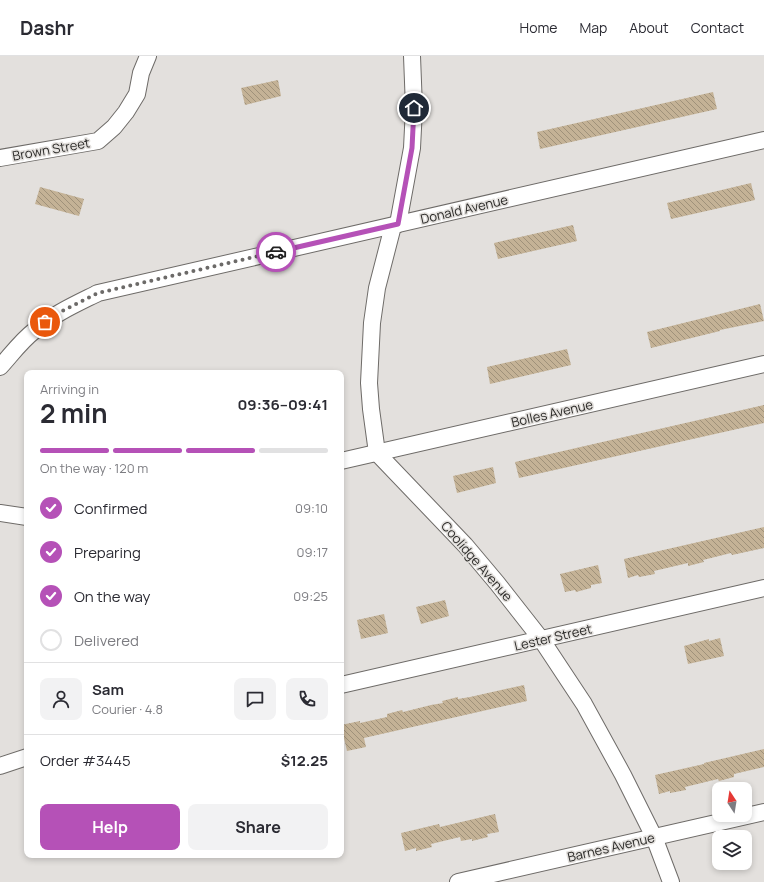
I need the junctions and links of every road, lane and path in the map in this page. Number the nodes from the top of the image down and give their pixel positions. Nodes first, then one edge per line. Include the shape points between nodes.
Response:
1 (148, 56) edge
2 (412, 56) edge
3 (764, 140) edge
4 (0, 158) edge
5 (396, 225) junction
6 (764, 364) edge
7 (0, 367) edge
8 (377, 453) junction
9 (344, 460) edge
10 (0, 513) edge
11 (24, 517) edge
12 (764, 588) edge
13 (541, 639) junction
14 (344, 684) edge
15 (24, 758) edge
16 (0, 766) edge
17 (764, 812) edge
18 (654, 837) junction
19 (458, 882) edge
20 (671, 882) edge

1 - 4 street, Brown Street via 137,94 114,127 98,141
2 - 5 street via 412,148
3 - 5 street, Donald Avenue
5 - 7 street, Donald Avenue via 98,293 45,322 24,340
5 - 8 street via 377,288 372,323 369,382
6 - 8 street, Bolles Avenue
8 - 9 street, Bolles Avenue
8 - 13 street, Coolidge Avenue via 465,545
10 - 11 street
12 - 13 street, Lester Street
13 - 14 street, Lester Street
13 - 18 street, Coolidge Avenue via 603,737
15 - 16 street
17 - 18 street, Barnes Avenue
18 - 19 street, Barnes Avenue
18 - 20 street, Coolidge Avenue

